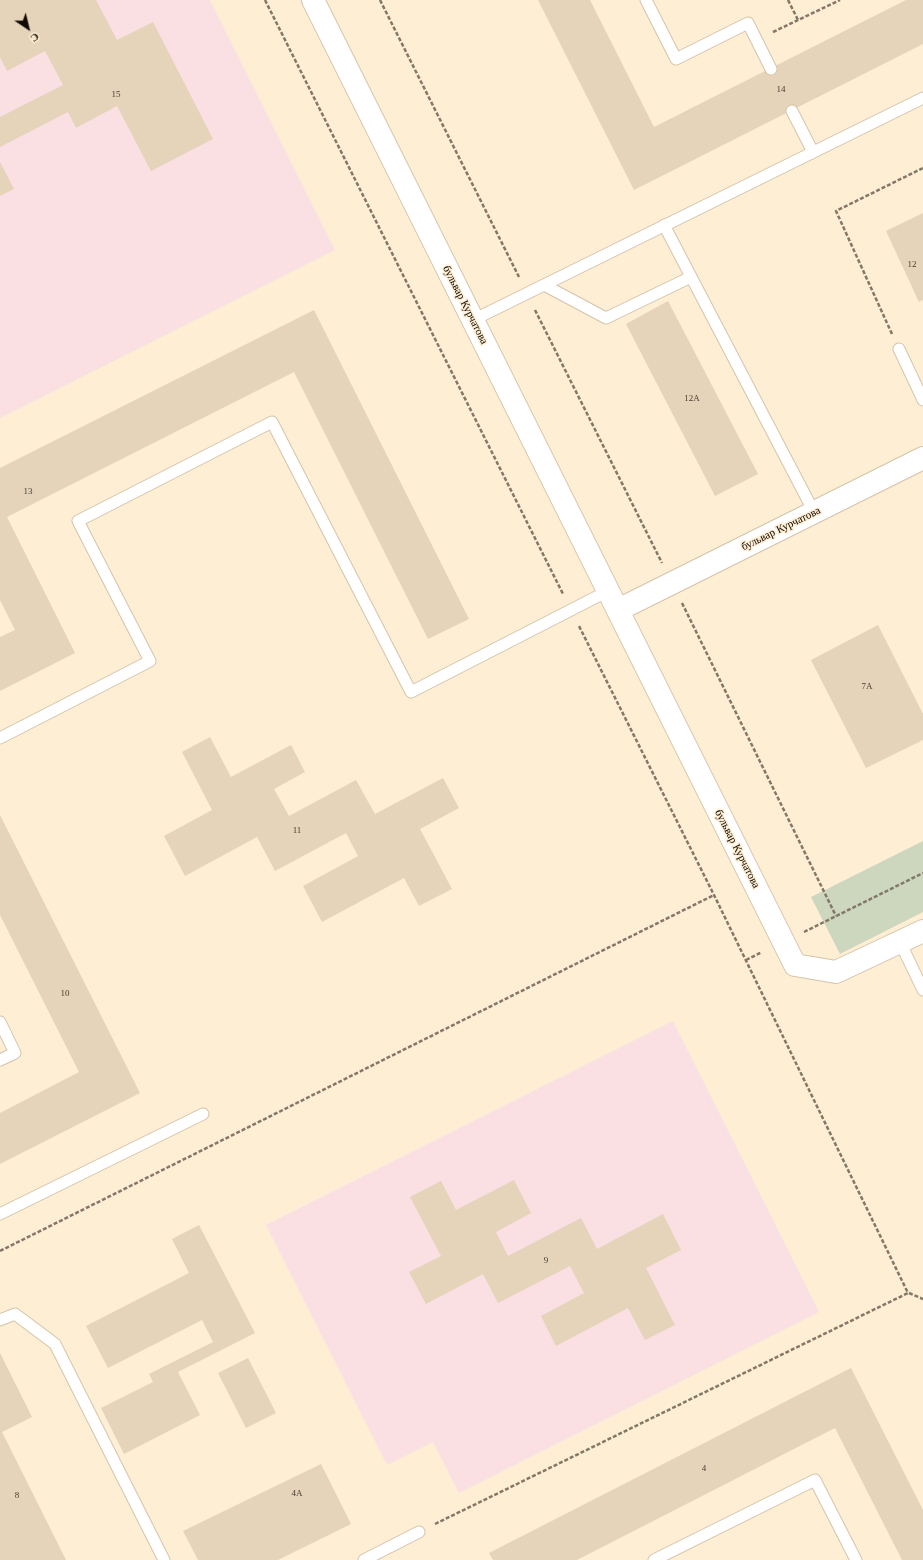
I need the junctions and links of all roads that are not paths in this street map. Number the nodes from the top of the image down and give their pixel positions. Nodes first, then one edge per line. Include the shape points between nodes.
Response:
1 (313, 0) edge
2 (646, 0) edge
3 (770, 69) dead end
4 (923, 98) edge
5 (792, 111) dead end
6 (813, 152) junction
7 (664, 225) junction
8 (691, 277) junction
9 (544, 285) junction
10 (473, 320) junction
11 (899, 349) road end
12 (923, 400) edge
13 (923, 458) edge
14 (814, 512) junction
15 (608, 591) junction
16 (618, 610) junction
17 (0, 738) edge
18 (923, 931) edge
19 (900, 942) junction
20 (923, 990) edge
21 (0, 1022) edge
22 (0, 1060) edge
23 (203, 1114) dead end
24 (0, 1214) edge
25 (0, 1320) edge
26 (419, 1532) road end
27 (164, 1560) edge
28 (364, 1560) edge
29 (654, 1560) edge
30 (856, 1560) edge

1 - 10 street, бульвар Курчатова
2 - 3 lane via 676,59 748,23
4 - 6 lane
5 - 6 lane
6 - 7 lane
7 - 8 lane
7 - 9 lane
8 - 9 lane via 606,318
8 - 14 lane
9 - 10 lane
10 - 15 street, бульвар Курчатова
11 - 12 lane
13 - 14 street, бульвар Курчатова
14 - 16 street, бульвар Курчатова
15 - 16 street, бульвар Курчатова
15 - 17 lane via 410,692 272,422 78,521 150,661
16 - 19 street, бульвар Курчатова via 795,965 836,972
18 - 19 street, бульвар Курчатова
19 - 20 lane
21 - 22 lane via 15,1053
23 - 24 lane
25 - 27 lane via 15,1314 55,1344
26 - 28 lane
29 - 30 lane via 815,1480

